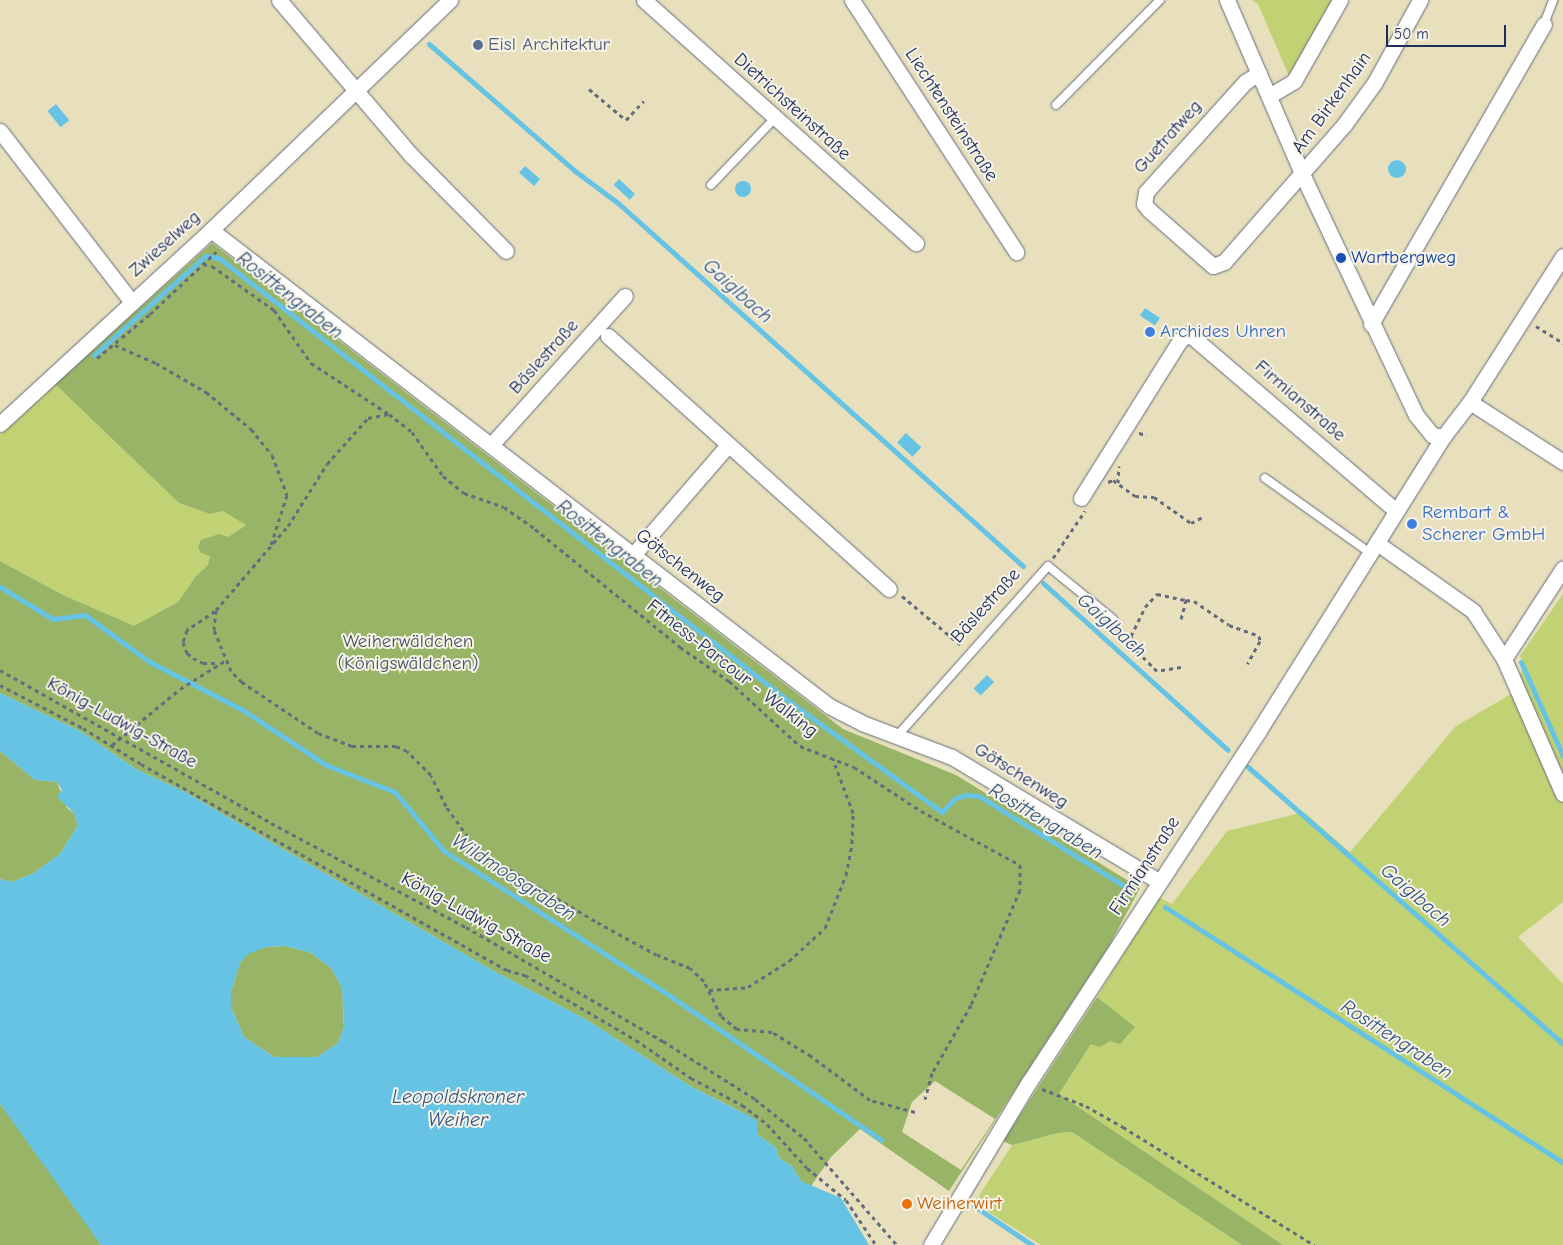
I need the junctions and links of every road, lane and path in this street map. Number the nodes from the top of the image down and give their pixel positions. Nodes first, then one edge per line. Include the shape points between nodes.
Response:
1 (279, 0) edge
2 (450, 0) edge
3 (644, 0) edge
4 (852, 0) edge
5 (1160, 0) edge
6 (1227, 0) edge
7 (1340, 0) edge
8 (1420, 0) edge
9 (1553, 0) edge
10 (1544, 24) joint
11 (1259, 73) junction
12 (589, 88) dead end
13 (355, 91) junction
14 (1269, 96) junction
15 (644, 101) dead end
16 (1056, 105) dead end
17 (774, 119) junction
18 (0, 131) edge
19 (1303, 176) junction
20 (712, 185) dead end
21 (211, 230) junction
22 (916, 242) dead end
23 (506, 250) dead end
24 (216, 252) dead end
25 (1016, 252) dead end
26 (203, 264) junction
27 (1560, 265) edge
28 (625, 296) dead end
29 (131, 301) junction
30 (144, 319) dead end
31 (1523, 319) junction
32 (1372, 324) junction
33 (608, 336) dead end
34 (1563, 343) edge
35 (116, 344) dead end
36 (1470, 402) junction
37 (389, 414) junction
38 (0, 424) edge
39 (1443, 437) junction
40 (492, 444) junction
41 (727, 446) junction
42 (1563, 462) edge
43 (1264, 478) dead end
44 (1103, 484) dead end
45 (1085, 502) joint
46 (1396, 511) junction
47 (1203, 517) dead end
48 (270, 547) junction
49 (1373, 548) junction
50 (634, 556) junction
51 (1048, 566) junction
52 (1563, 568) edge
53 (889, 589) joint
54 (1186, 600) junction
55 (216, 610) junction
56 (1113, 619) dead end
57 (1181, 619) dead end
58 (971, 653) junction
59 (1504, 659) junction
60 (224, 661) junction
61 (1246, 664) dead end
62 (1181, 667) dead end
63 (0, 670) edge
64 (0, 685) edge
65 (898, 735) junction
66 (120, 736) junction
67 (112, 745) junction
68 (833, 759) junction
69 (1563, 794) edge
70 (1158, 881) junction
71 (709, 990) junction
72 (1029, 1082) junction
73 (925, 1099) dead end
74 (915, 1112) dead end
75 (876, 1245) edge
76 (897, 1245) edge
77 (931, 1245) edge
78 (1314, 1245) edge

1 - 13 street
2 - 13 street, Zwieselweg
3 - 17 street, Dietrichsteinstraße
4 - 25 street, Liechtensteinstraße
5 - 16 lane
6 - 11 street
7 - 14 street via 1294,81
8 - 19 street, Am Birkenhain via 1375,82
9 - 10 lane
10 - 32 street
11 - 14 street
11 - 19 street, Guetratweg via 1245,82 1146,192 1144,204 1213,266 1224,262
12 - 15 path via 626,120
13 - 21 street, Zwieselweg
13 - 23 street via 411,155
14 - 19 street
17 - 20 lane
17 - 22 street, Dietrichsteinstraße
18 - 29 street
19 - 32 street
21 - 29 street, Zwieselweg
21 - 40 street, Götschenweg
24 - 26 path
26 - 30 path
26 - 37 path, Fitness-Parcour - Walking via 212,266 274,310 311,364
27 - 31 street, Firmianstraße
28 - 40 street, Bäslestraße
29 - 38 street, Zwieselweg
31 - 34 path
31 - 36 street, Firmianstraße
32 - 39 street via 1416,415 1432,435
33 - 41 street, Bäslestraße
35 - 48 path via 206,392 251,429 272,455 287,495
36 - 39 street, Firmianstraße
36 - 42 street
37 - 48 path via 368,418 327,464 288,526
37 - 68 path, Fitness-Parcour - Walking via 412,432 443,476 464,493 504,507 535,529 680,647 729,681 800,746
39 - 46 street, Firmianstraße
40 - 50 street, Götschenweg
41 - 50 street
41 - 53 street, Bäslestraße
43 - 49 lane
44 - 47 path via 1114,480 1135,496 1154,498 1191,523
45 - 46 street, Firmianstraße via 1180,340 1189,334
45 - 51 path
46 - 49 street, Firmianstraße
48 - 55 path
49 - 59 street via 1473,611
49 - 70 street, Firmianstraße via 1258,732
50 - 65 street, Götschenweg via 830,706 862,723
51 - 56 lane, Bäslestraße
51 - 58 lane, Bäslestraße
52 - 59 street
53 - 58 path
54 - 57 path
54 - 61 path via 1204,606 1229,625 1259,636 1260,641
54 - 62 path via 1157,594 1145,607 1131,636 1133,647 1157,671
55 - 60 path via 214,630
55 - 60 path via 187,630 184,647 187,653 203,663
58 - 65 lane, Bäslestraße
59 - 69 street
60 - 66 path via 200,674
60 - 71 path via 242,682 318,733 352,746 396,746 407,751 431,775 446,806 477,850 595,921 657,955 690,968 704,980
63 - 66 path, König-Ludwig-Straße
64 - 67 path
65 - 70 street, Götschenweg via 952,757
66 - 67 path
66 - 76 path, König-Ludwig-Straße via 271,823 466,927 663,1040 755,1099 804,1138
67 - 75 path via 507,970 525,975 636,1040 691,1078 742,1105 767,1124 807,1168 846,1200
68 - 71 path via 853,813 852,843 846,875 825,928 789,961 748,987
68 - 73 path, Fitness-Parcour - Walking via 854,768 921,812 1020,865 1020,890 971,1005 932,1073
70 - 72 street, Firmianstraße
71 - 74 path via 721,1016 737,1029 772,1032 870,1100
72 - 77 street, Firmianstraße
72 - 78 path via 1123,1127

